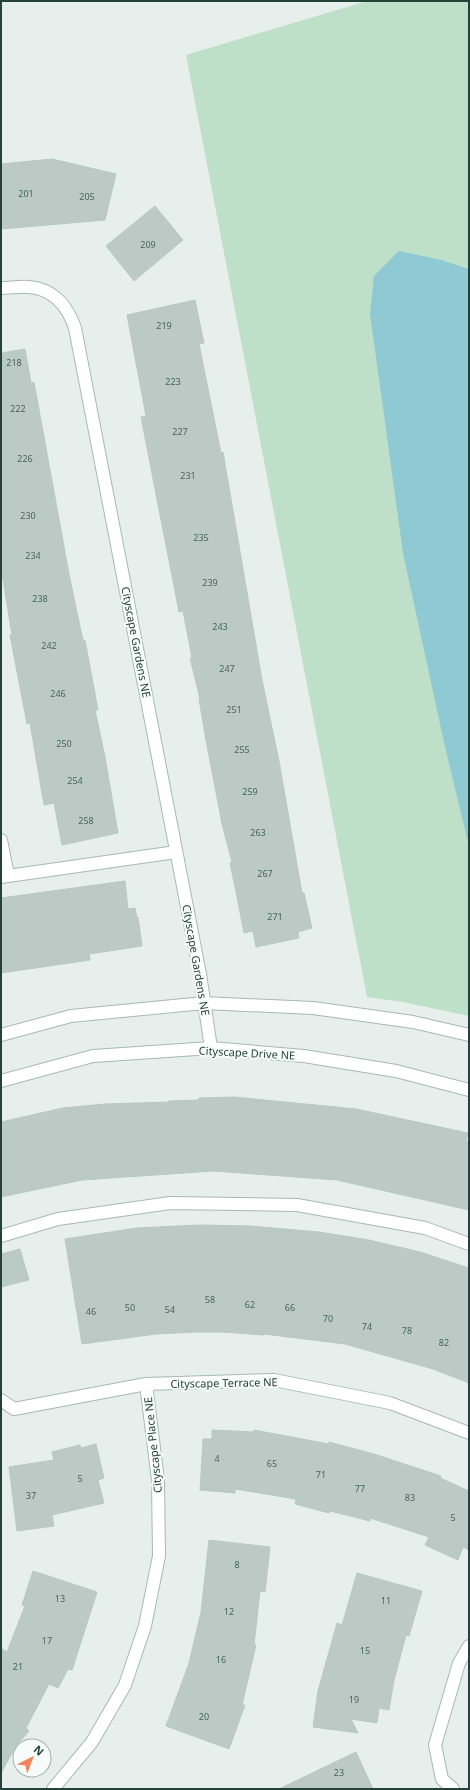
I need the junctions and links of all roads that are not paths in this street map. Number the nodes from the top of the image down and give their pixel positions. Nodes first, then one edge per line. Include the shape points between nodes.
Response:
1 (1, 288) edge
2 (1, 840) edge
3 (176, 852) junction
4 (4, 876) edge
5 (204, 1003) junction
6 (1, 1035) edge
7 (469, 1035) edge
8 (211, 1048) junction
9 (1, 1081) edge
10 (469, 1090) edge
11 (1, 1236) edge
12 (469, 1244) edge
13 (146, 1384) junction
14 (1, 1400) edge
15 (469, 1433) edge
16 (469, 1646) edge
17 (53, 1789) edge
18 (453, 1789) edge

1 - 3 street, Cityscape Gardens NE via 30,287 50,293 62,302 75,328
2 - 4 street
3 - 4 street
3 - 5 street, Cityscape Gardens NE
5 - 6 street via 71,1016
5 - 7 street via 313,1008 413,1022
5 - 8 street, Cityscape Gardens NE
8 - 9 street, Cityscape Drive NE via 93,1056
8 - 10 street, Cityscape Drive NE via 304,1056 388,1070
11 - 12 street via 58,1219 170,1203 297,1205 425,1228
13 - 14 street, Cityscape Terrace NE via 14,1409
13 - 15 street, Cityscape Terrace NE via 274,1380 390,1403
13 - 17 street, Cityscape Place NE via 158,1480 159,1556 145,1626 126,1685 92,1742
16 - 18 street via 459,1663 435,1745 442,1779

